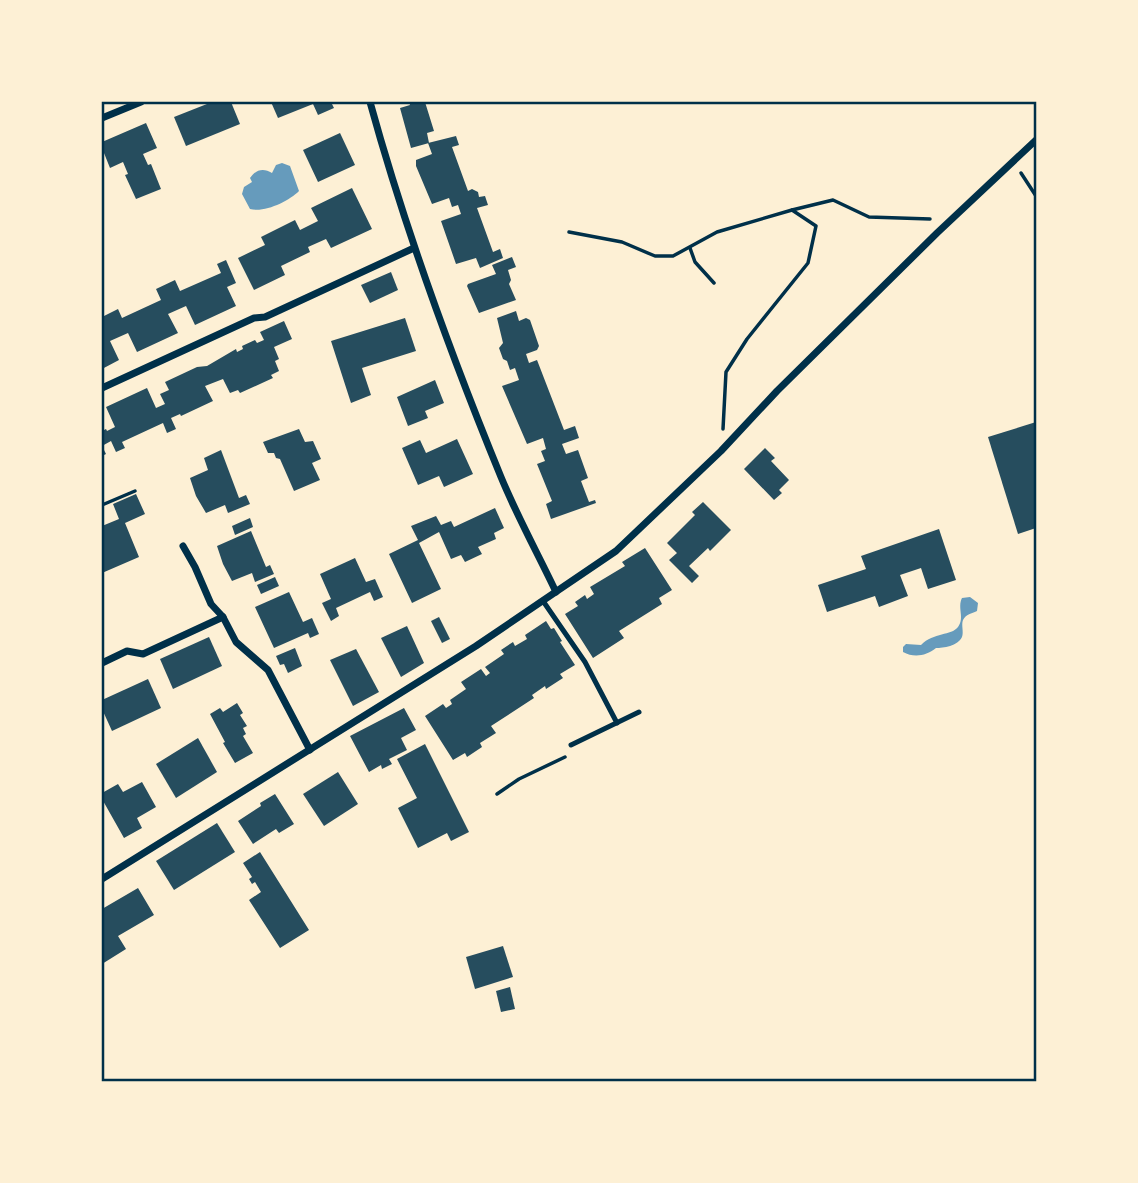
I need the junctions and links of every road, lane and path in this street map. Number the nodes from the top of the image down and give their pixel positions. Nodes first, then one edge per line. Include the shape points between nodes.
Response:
1 (141, 102) edge
2 (370, 102) edge
3 (102, 118) edge
4 (1037, 140) edge
5 (1013, 163) junction
6 (1037, 196) edge
7 (792, 210) junction
8 (953, 218) junction
9 (569, 232) dead end
10 (414, 248) junction
11 (690, 248) junction
12 (714, 283) dead end
13 (102, 388) edge
14 (721, 451) junction
15 (135, 491) dead end
16 (102, 505) edge
17 (183, 546) dead end
18 (556, 592) junction
19 (543, 601) junction
20 (223, 617) junction
21 (102, 663) edge
22 (639, 712) dead end
23 (617, 723) junction
24 (571, 745) joint
25 (310, 750) junction
26 (497, 794) dead end
27 (102, 879) edge

1 - 3 street
2 - 10 street
4 - 5 street
5 - 6 path
5 - 8 street
7 - 8 path via 833,200 869,217
7 - 11 path via 717,232
7 - 14 path via 816,226 808,263 726,372
8 - 14 street
9 - 11 path via 622,242 655,256 673,256
10 - 13 street
10 - 18 street via 502,479
11 - 12 path via 695,262
14 - 18 street via 616,551
15 - 16 path
17 - 20 street via 211,604
18 - 19 street
19 - 23 lane via 585,662
19 - 25 street
20 - 21 street via 143,654 127,651
20 - 25 street via 236,642 268,670
22 - 23 lane
23 - 24 lane
24 - 26 path via 568,755
25 - 27 street

